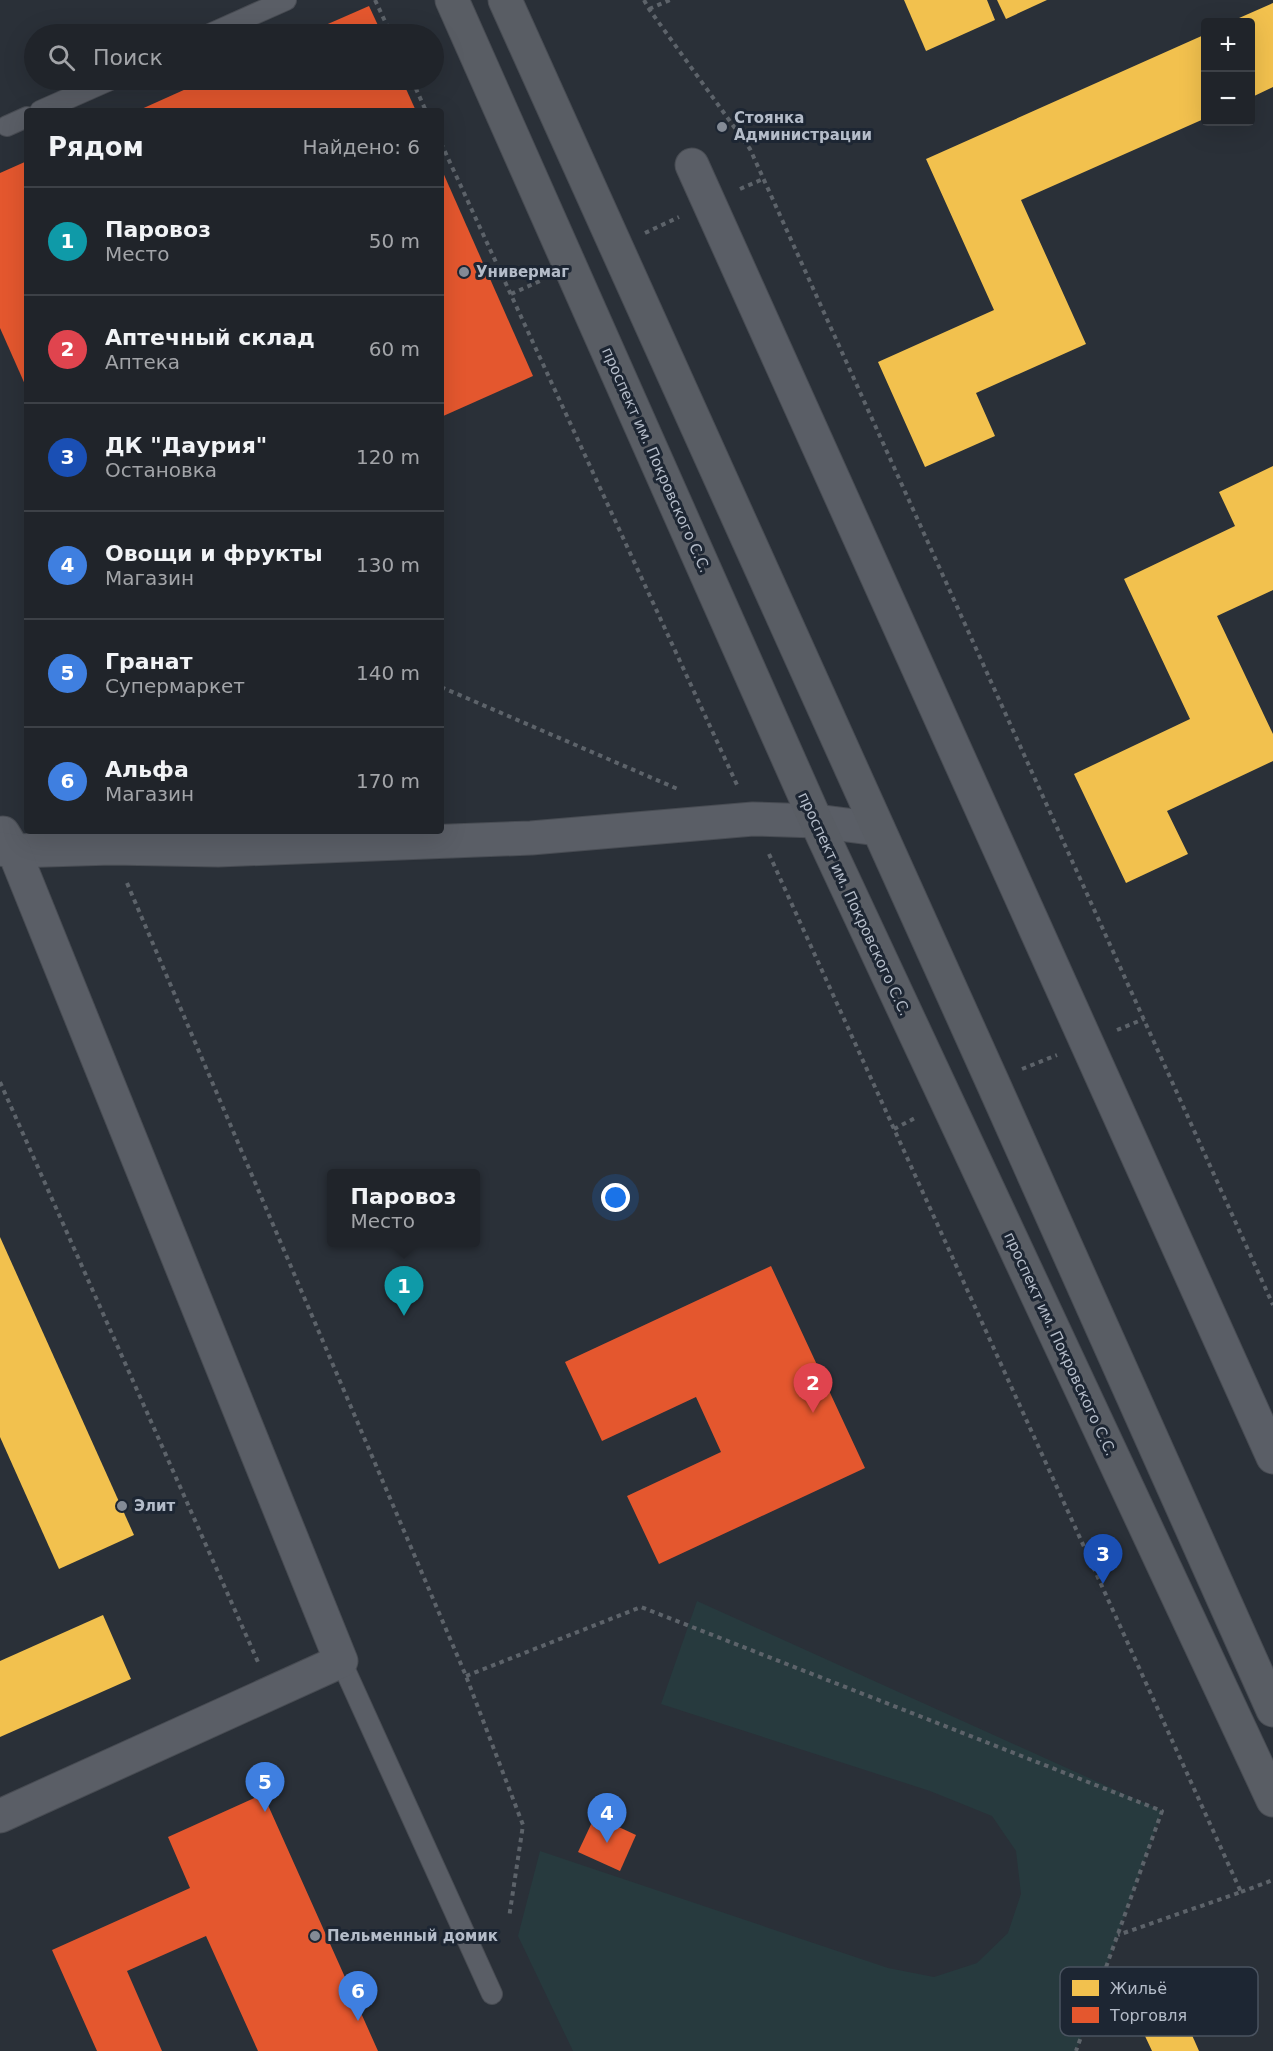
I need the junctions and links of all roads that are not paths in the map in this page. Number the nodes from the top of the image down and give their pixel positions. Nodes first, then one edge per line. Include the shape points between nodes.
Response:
1 (286, 0) edge
2 (452, 0) edge
3 (505, 0) edge
4 (232, 24) edge
5 (87, 90) edge
6 (47, 108) edge
7 (24, 118) edge
8 (7, 126) dead end
9 (692, 165) dead end
10 (816, 822) junction
11 (878, 829) junction
12 (5, 842) edge
13 (1273, 1456) edge
14 (341, 1661) junction
15 (1273, 1710) edge
16 (1273, 1800) edge
17 (0, 1816) edge
18 (492, 1994) dead end

1 - 4 lane
2 - 10 main road, проспект им. Покровского С.С.
3 - 11 main road
5 - 6 lane
7 - 8 lane
9 - 13 street
10 - 11 street
10 - 12 street via 753,819 531,838 218,850
10 - 16 main road, проспект им. Покровского С.С.
11 - 15 main road
12 - 14 street
14 - 17 street
14 - 18 lane

